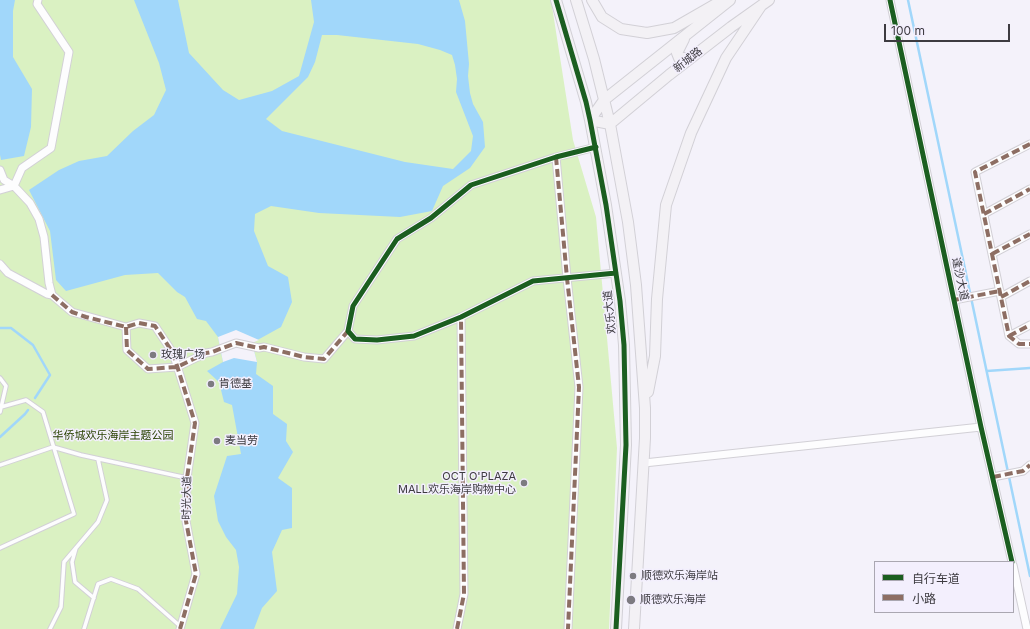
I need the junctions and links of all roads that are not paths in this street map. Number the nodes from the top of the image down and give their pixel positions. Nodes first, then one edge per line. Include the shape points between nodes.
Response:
1 (38, 0) edge
2 (556, 0) edge
3 (576, 0) edge
4 (592, 0) edge
5 (722, 0) edge
6 (730, 0) edge
7 (890, 0) edge
8 (765, 3) edge
9 (582, 18) junction
10 (564, 24) junction
11 (685, 35) junction
12 (692, 58) junction
13 (604, 100) junction
14 (590, 120) junction
15 (610, 124) junction
16 (1030, 144) edge
17 (596, 147) junction
18 (556, 157) junction
19 (0, 170) edge
20 (14, 186) junction
21 (1030, 189) edge
22 (0, 190) edge
23 (623, 195) junction
24 (605, 198) junction
25 (984, 214) junction
26 (1030, 234) edge
27 (992, 254) junction
28 (0, 264) edge
29 (616, 273) junction
30 (567, 278) junction
31 (1030, 281) edge
32 (1000, 294) junction
33 (52, 295) junction
34 (957, 299) junction
35 (461, 317) junction
36 (1030, 325) edge
37 (126, 327) junction
38 (348, 331) junction
39 (1009, 336) junction
40 (1030, 344) edge
41 (177, 367) junction
42 (0, 378) edge
43 (1, 407) junction
44 (645, 408) junction
45 (0, 412) edge
46 (981, 427) junction
47 (54, 447) junction
48 (98, 459) junction
49 (644, 463) junction
50 (0, 465) edge
51 (1030, 465) edge
52 (996, 477) junction
53 (187, 478) junction
54 (76, 547) junction
55 (0, 548) edge
56 (1012, 561) edge
57 (1014, 570) edge
58 (94, 598) junction
59 (181, 628) edge
60 (50, 629) edge
61 (84, 629) edge
62 (457, 629) edge
63 (568, 629) edge
64 (616, 629) edge
65 (634, 629) edge
66 (1027, 629) edge

1 - 20 street via 37,4 69,52 51,148 22,168
2 - 10 street, 欢乐大道
3 - 9 street
4 - 5 street via 602,17 620,29 648,33 674,28
6 - 11 street, 新城路
7 - 34 street, 逢沙大道
8 - 12 street, 新城路
8 - 44 street via 726,58 691,133 666,205 657,299 655,356
9 - 10 street
9 - 13 street
10 - 14 street, 欢乐大道
11 - 12 street via 677,53 679,58
11 - 13 street, 新城路
12 - 15 street, 新城路
13 - 14 street, 新城路
13 - 15 street
14 - 15 street
14 - 17 street, 欢乐大道
15 - 23 street
16 - 25 street via 975,172
17 - 18 street
17 - 24 street, 欢乐大道
18 - 30 street
18 - 38 street via 471,186 431,218 397,239 353,306
19 - 20 street via 4,180
20 - 22 street
20 - 33 street via 30,203 39,218
21 - 25 street
23 - 24 street
23 - 44 street via 636,285
24 - 29 street, 欢乐大道
25 - 27 street
26 - 27 street
27 - 32 street
28 - 33 street via 8,273
29 - 30 street
29 - 64 street, 欢乐大道 via 624,345 626,445
30 - 35 street via 533,281
30 - 63 street via 579,387
31 - 32 street
32 - 34 street
32 - 39 street
33 - 37 street via 72,312
34 - 46 street, 逢沙大道
35 - 38 street via 414,336 377,340 355,339
35 - 62 street via 464,594
36 - 39 street
37 - 41 street, 时光大道 via 139,323 155,326 173,353
37 - 41 street via 127,350 148,368
38 - 41 street via 324,359 236,343 206,353
39 - 40 street via 1019,344
41 - 53 street, 时光大道 via 195,423
42 - 43 lane via 6,386
43 - 45 lane
43 - 47 lane via 26,400 43,412
44 - 49 street
46 - 49 street
46 - 52 street, 逢沙大道
47 - 48 lane
47 - 50 lane
47 - 55 lane via 74,514
48 - 53 lane
48 - 54 lane via 107,500 98,522
49 - 65 street
51 - 52 street via 1023,471
52 - 56 street, 逢沙大道
53 - 59 street, 时光大道 via 186,521 196,574
54 - 58 lane via 72,562 75,582
54 - 60 lane via 64,562 61,607
57 - 66 street
58 - 59 lane via 98,584 110,579 125,583 138,589
58 - 61 lane

